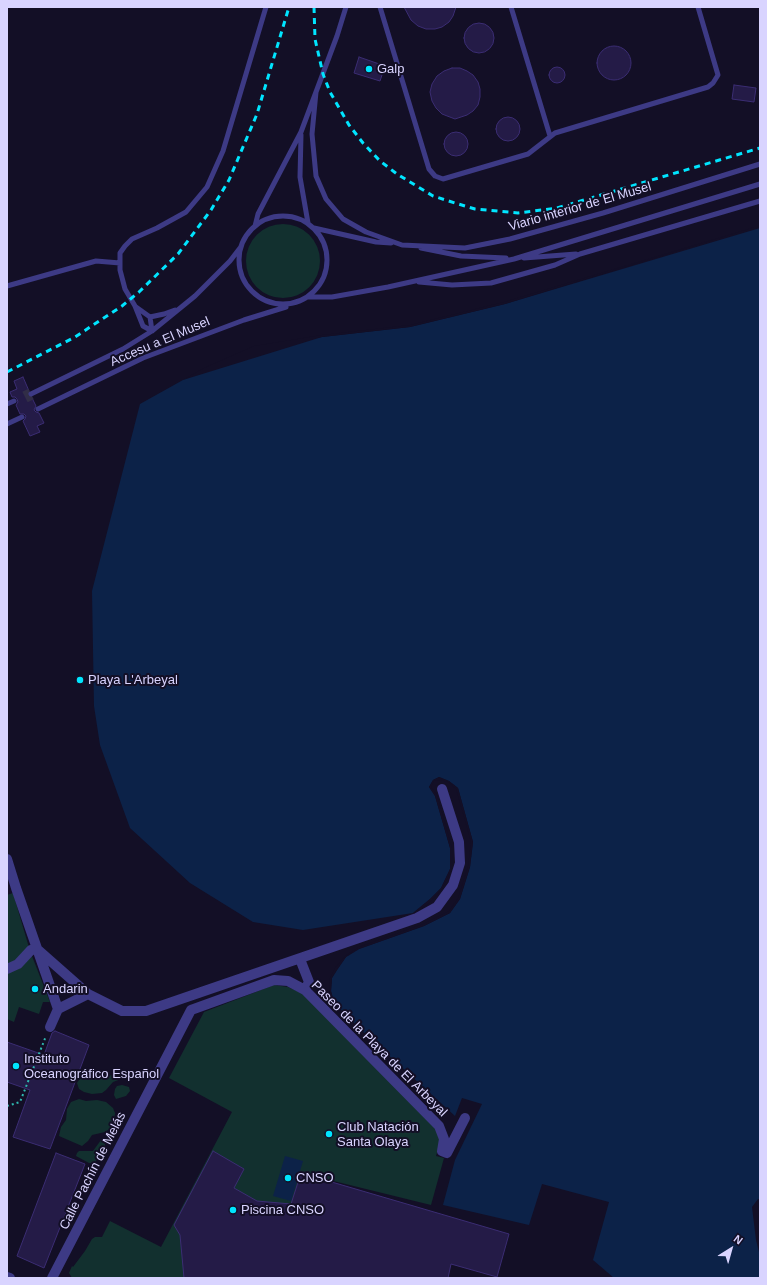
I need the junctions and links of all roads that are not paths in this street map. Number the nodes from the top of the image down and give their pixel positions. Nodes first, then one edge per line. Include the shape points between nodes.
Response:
1 (266, 7) edge
2 (346, 7) edge
3 (380, 7) edge
4 (511, 7) edge
5 (698, 7) edge
6 (316, 92) junction
7 (301, 132) junction
8 (550, 136) junction
9 (760, 164) edge
10 (760, 184) edge
11 (760, 201) edge
12 (308, 223) junction
13 (255, 226) junction
14 (314, 228) junction
15 (402, 245) junction
16 (241, 247) junction
17 (580, 254) junction
18 (514, 259) junction
19 (120, 263) junction
20 (412, 282) junction
21 (7, 286) edge
22 (309, 297) junction
23 (294, 304) junction
24 (135, 306) junction
25 (181, 307) junction
26 (150, 317) junction
27 (152, 331) junction
28 (30, 394) tunnel mouth
29 (14, 401) dead end
30 (7, 404) edge
31 (38, 409) dead end
32 (22, 417) dead end
33 (7, 424) edge
34 (442, 789) dead end
35 (7, 859) edge
36 (11, 889) edge
37 (37, 949) junction
38 (300, 959) junction
39 (7, 969) edge
40 (305, 990) junction
41 (88, 994) junction
42 (187, 997) junction
43 (58, 1009) junction
44 (191, 1010) junction
45 (50, 1027) road end
46 (465, 1118) dead end
47 (7, 1277) edge
48 (10, 1278) edge
49 (52, 1278) edge

1 - 19 lane via 224,151 207,187 186,212 132,239 120,253
2 - 6 lane
3 - 8 lane via 429,169 435,176 443,179 452,177 528,154
4 - 8 lane
5 - 8 lane via 718,75 713,83 708,87
6 - 7 lane
6 - 15 lane, Viario interior de El Musel via 312,134 315,169 326,199 343,219 366,232
7 - 12 lane via 300,177
7 - 13 lane via 258,214
9 - 15 lane, Viario interior de El Musel via 510,239 465,248
10 - 18 lane, Viario interior de El Musel
11 - 17 lane, Viario interior de El Musel
12 - 13 lane, Accesu a El Musel via 292,217 277,216
12 - 14 lane, Accesu a El Musel
13 - 16 lane, Accesu a El Musel
14 - 15 lane, Viario interior de El Musel
14 - 22 lane, Accesu a El Musel via 323,240 328,255 327,272 320,286
15 - 18 lane, Viario interior de El Musel via 461,256
16 - 23 lane, Accesu a El Musel via 239,262 242,277 250,290 263,300 278,305
16 - 25 lane, Accesu a El Musel via 230,261
17 - 18 lane, Viario interior de El Musel
17 - 20 lane, Viario interior de El Musel via 555,265 491,283 452,285
18 - 20 lane, Viario interior de El Musel
19 - 21 lane via 96,261
19 - 24 lane via 125,289
20 - 22 lane, Viario interior de El Musel via 332,297
22 - 23 lane, Accesu a El Musel
23 - 31 lane, Accesu a El Musel via 143,358
24 - 26 lane
24 - 27 lane via 143,326
25 - 26 lane
25 - 27 lane, Accesu a El Musel
26 - 27 lane
27 - 28 lane, Accesu a El Musel via 123,349
29 - 30 lane
32 - 33 lane
34 - 38 street via 460,842 460,863 453,885 437,907 417,918
35 - 36 street
36 - 37 street
37 - 39 street
37 - 41 street
37 - 43 street
38 - 40 street via 309,982
38 - 42 street
40 - 44 street, Paseo de la Playa de El Arbeyal via 288,981 274,980
40 - 46 street, Paseo de la Playa de El Arbeyal via 439,1126 444,1139 442,1151 448,1153
41 - 42 street via 122,1011 146,1012
41 - 43 street
42 - 44 street
43 - 45 street
44 - 49 street, Calle Pachín de Melás
47 - 48 street

